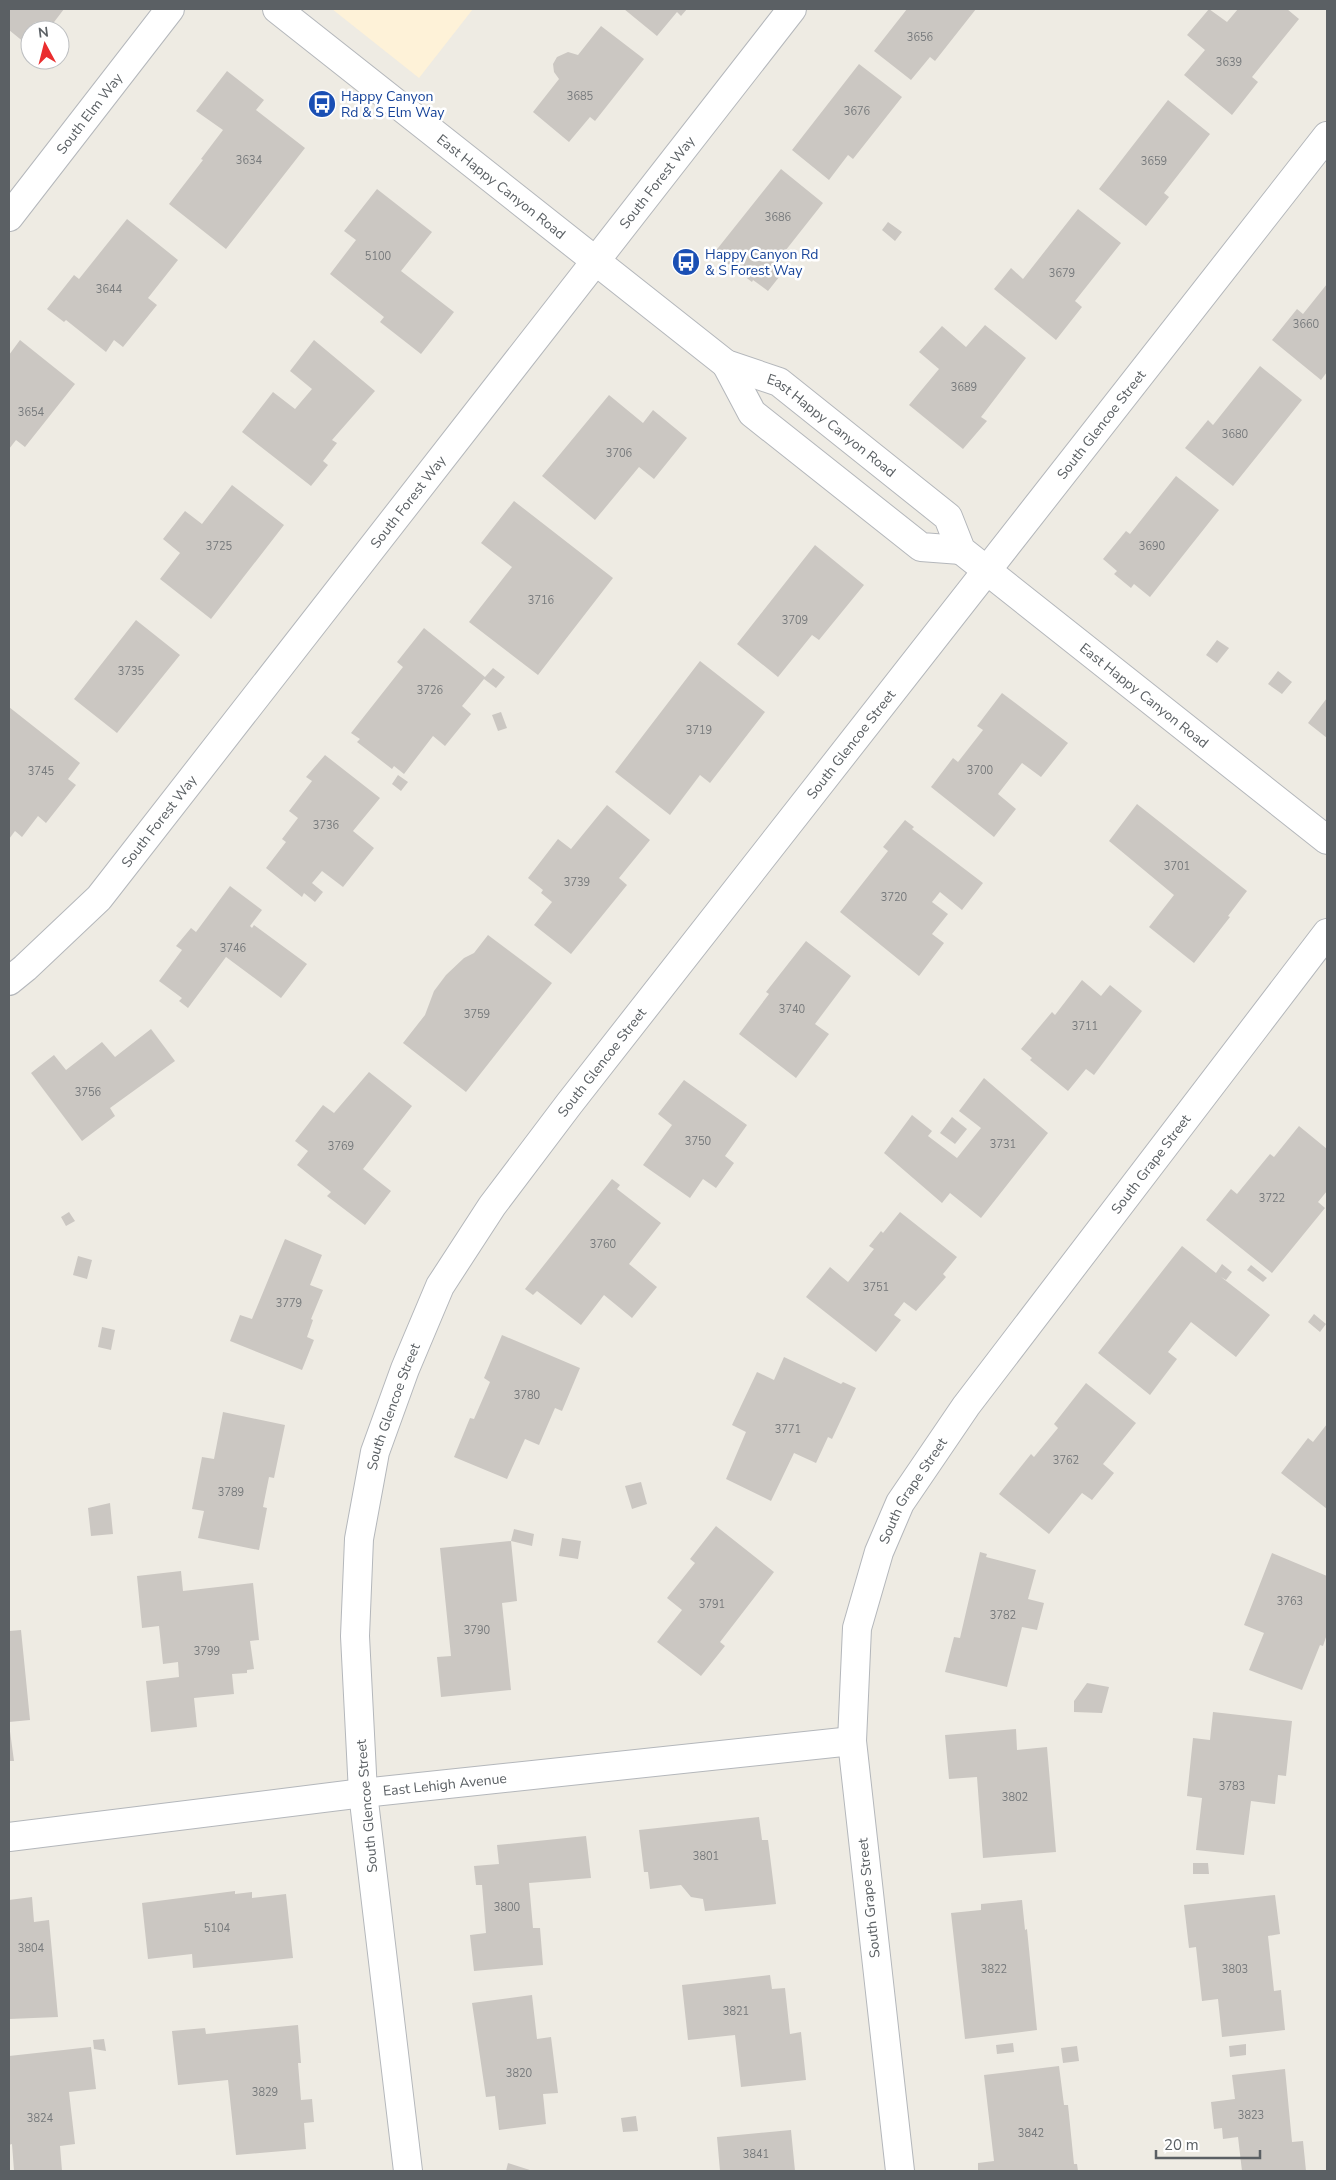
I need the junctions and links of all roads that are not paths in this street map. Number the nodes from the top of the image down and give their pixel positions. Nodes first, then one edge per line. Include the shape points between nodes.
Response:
1 (170, 9) edge
2 (277, 9) edge
3 (792, 9) edge
4 (1327, 136) edge
5 (9, 217) edge
6 (596, 261) junction
7 (726, 364) junction
8 (961, 550) junction
9 (987, 570) junction
10 (1327, 840) edge
11 (1327, 933) edge
12 (9, 981) edge
13 (852, 1741) junction
14 (363, 1793) junction
15 (9, 1837) edge
16 (408, 2171) edge
17 (900, 2171) edge

1 - 5 street, South Elm Way
2 - 6 street, East Happy Canyon Road
3 - 6 street, South Forest Way
4 - 9 street, South Glencoe Street
6 - 7 street, East Happy Canyon Road
6 - 12 street, South Forest Way via 99,898
7 - 8 street, East Happy Canyon Road via 779,382 802,400 948,516
7 - 8 street, East Happy Canyon Road via 752,413 921,547
8 - 9 street, East Happy Canyon Road
9 - 10 street, East Happy Canyon Road
9 - 14 street, South Glencoe Street via 563,1112 492,1206 440,1286 375,1452 359,1539 355,1636
11 - 13 street, South Grape Street via 966,1406 900,1503 879,1552 857,1628
13 - 14 street, East Lehigh Avenue
13 - 17 street, South Grape Street
14 - 15 street, East Lehigh Avenue
14 - 16 street, South Glencoe Street

